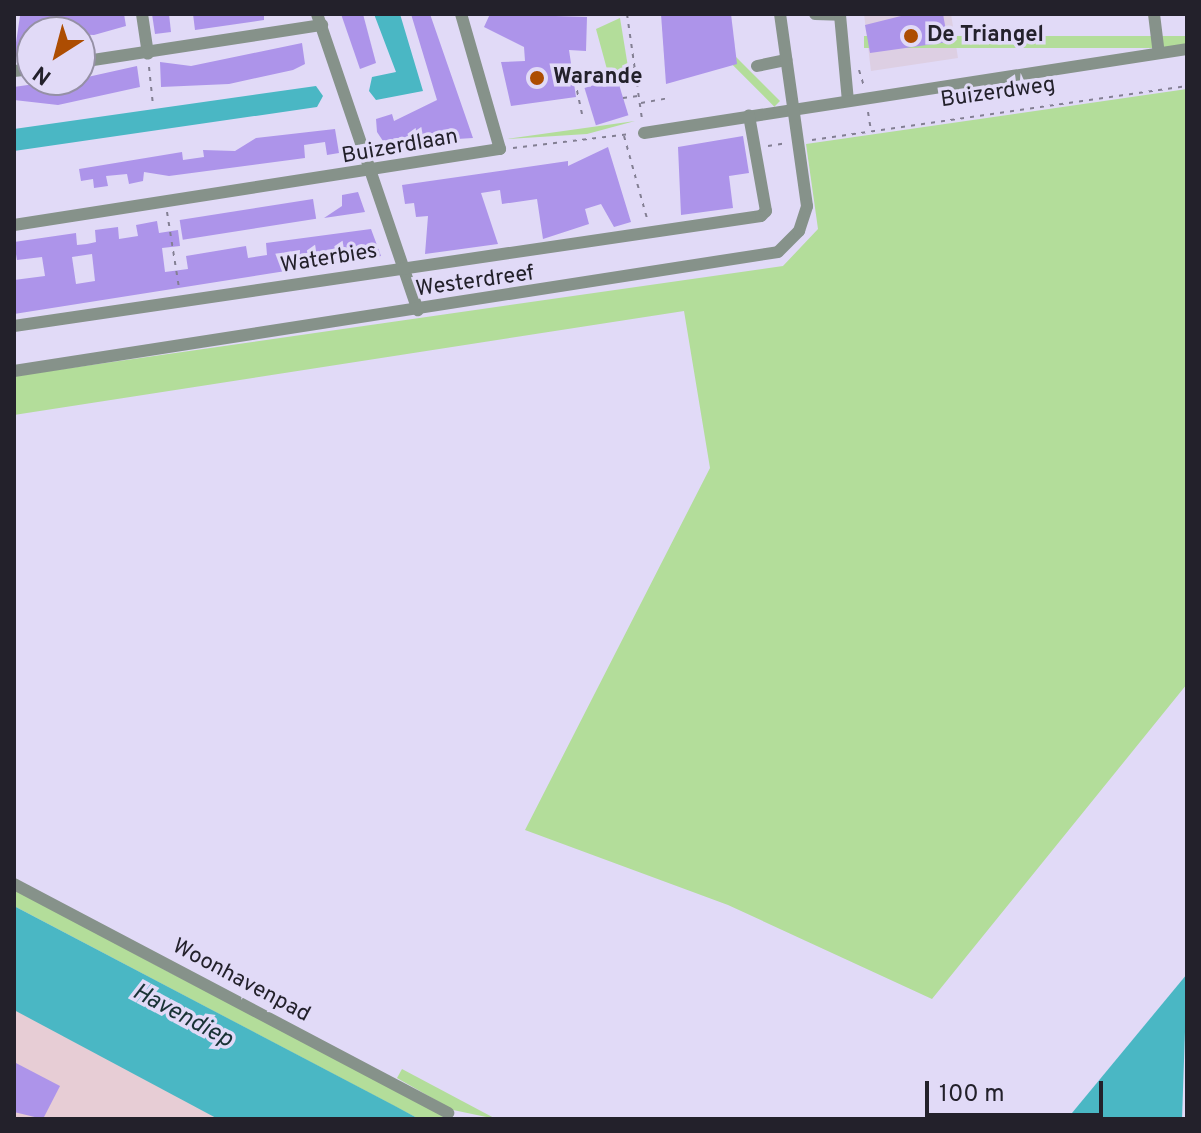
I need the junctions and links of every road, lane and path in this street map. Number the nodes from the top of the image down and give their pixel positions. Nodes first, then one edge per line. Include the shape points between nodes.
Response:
1 (142, 14) edge
2 (461, 14) edge
3 (627, 14) edge
4 (780, 14) edge
5 (815, 14) edge
6 (1154, 14) edge
7 (840, 15) edge
8 (319, 20) edge
9 (1187, 49) edge
10 (1159, 53) junction
11 (146, 54) junction
12 (96, 60) edge
13 (786, 60) junction
14 (757, 66) dead end
15 (635, 68) junction
16 (1187, 86) edge
17 (639, 96) junction
18 (623, 98) dead end
19 (669, 98) dead end
20 (848, 101) junction
21 (640, 103) junction
22 (153, 104) dead end
23 (587, 105) dead end
24 (580, 106) junction
25 (793, 111) junction
26 (582, 114) dead end
27 (749, 116) junction
28 (644, 133) junction
29 (624, 135) junction
30 (815, 139) dead end
31 (500, 149) junction
32 (373, 174) junction
33 (165, 203) junction
34 (14, 225) edge
35 (650, 231) junction
36 (406, 267) junction
37 (181, 302) junction
38 (418, 310) junction
39 (14, 326) edge
40 (17, 369) edge
41 (14, 884) edge
42 (448, 1113) dead end

1 - 11 street
2 - 31 street
3 - 15 path
4 - 13 street, Westerdreef
5 - 7 street
6 - 10 street
7 - 20 street
8 - 11 street
8 - 32 street
9 - 10 street, Buizerdweg
10 - 20 street, Buizerdweg
11 - 12 street
11 - 22 path
13 - 14 street
13 - 25 street, Westerdreef
15 - 17 path
15 - 24 path via 576,85
16 - 30 path, Buizerdweg
17 - 18 path
17 - 21 path
19 - 21 path
20 - 25 street, Buizerdweg
21 - 28 path
23 - 24 path
24 - 26 path
25 - 27 street
25 - 38 street, Westerdreef via 807,206 799,231 778,252
27 - 28 street
27 - 35 street, Waterbies via 766,211
28 - 29 path
29 - 31 path
29 - 35 path
31 - 32 street, Buizerdlaan
32 - 33 street, Buizerdlaan
32 - 36 street
33 - 34 street, Buizerdlaan
33 - 37 path
35 - 36 street, Waterbies
36 - 37 street, Waterbies
36 - 38 street
37 - 39 street, Waterbies
38 - 40 street, Westerdreef
41 - 42 street, Woonhavenpad

